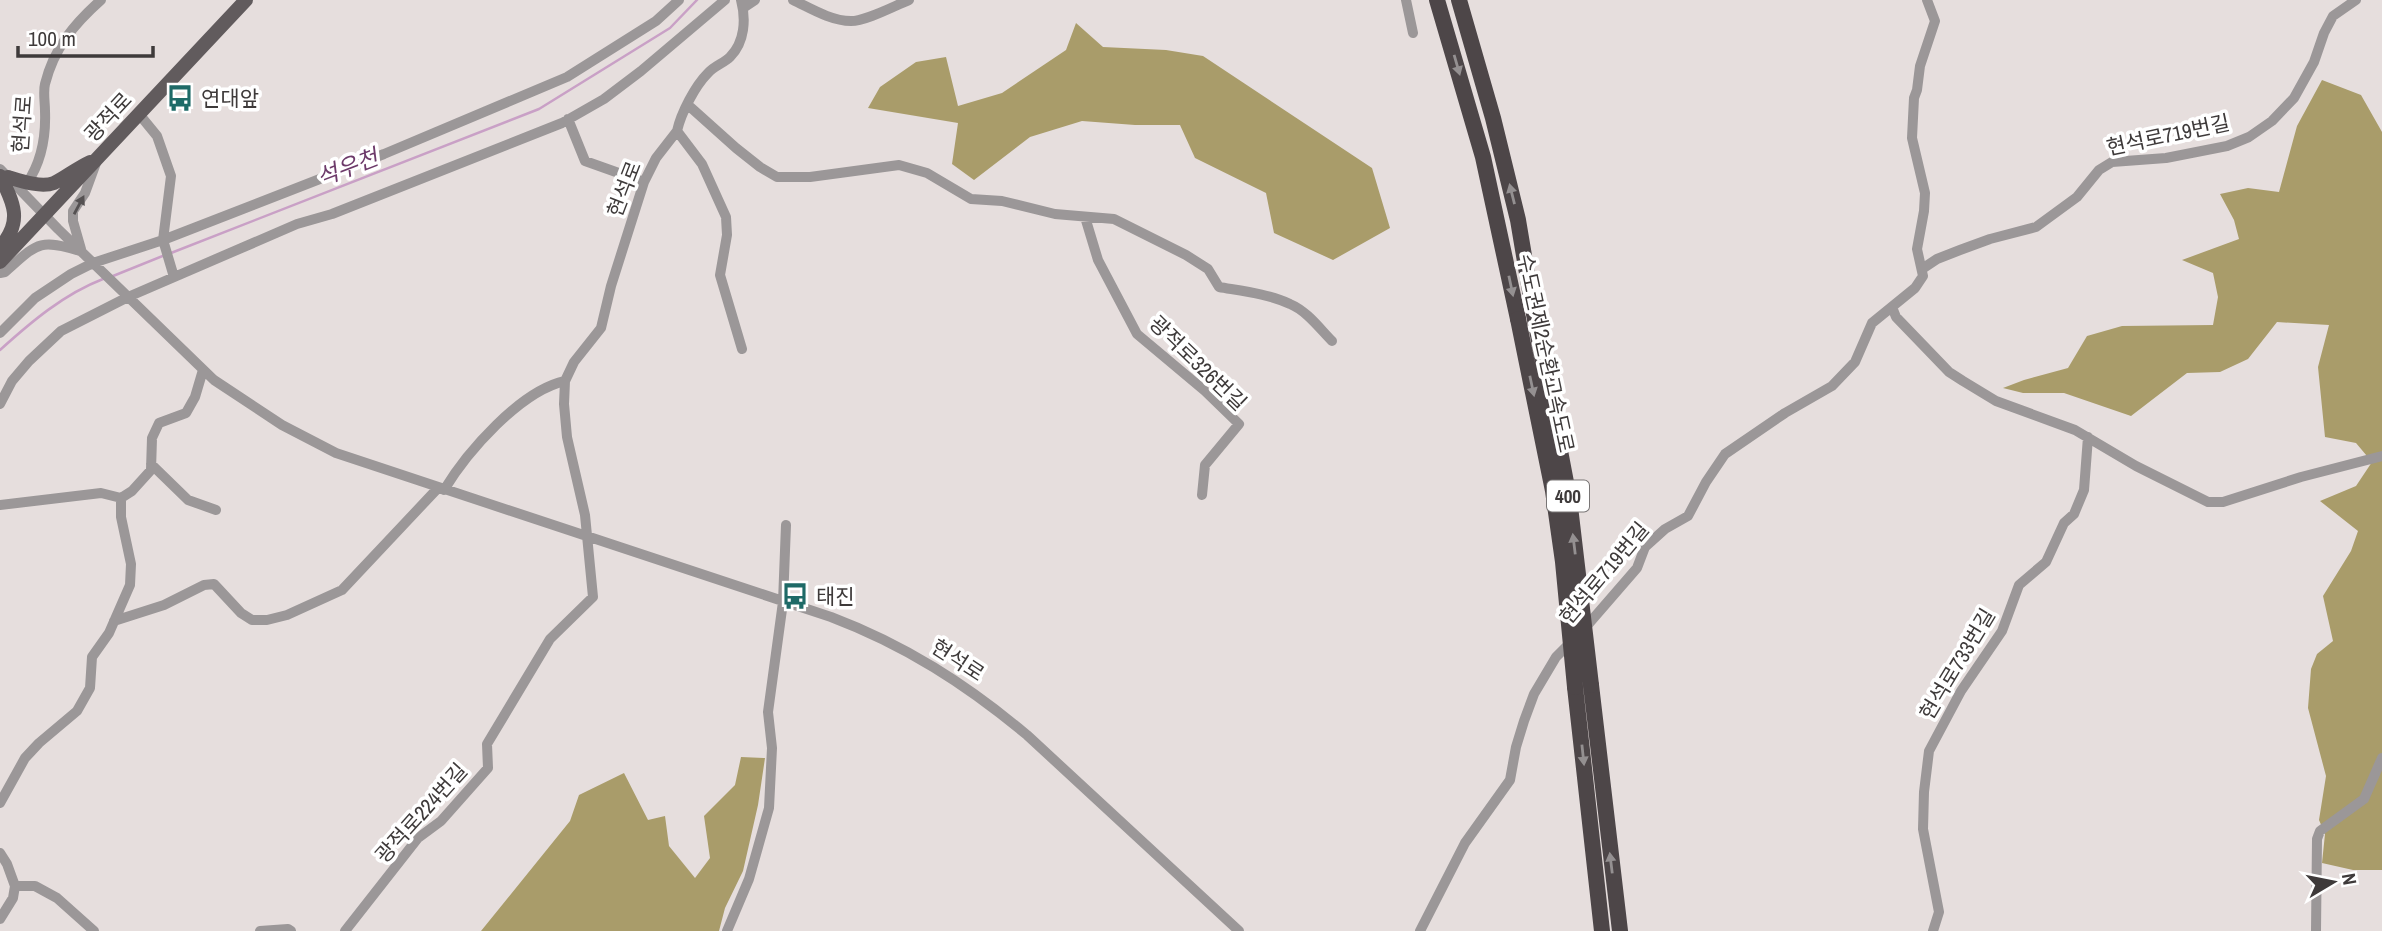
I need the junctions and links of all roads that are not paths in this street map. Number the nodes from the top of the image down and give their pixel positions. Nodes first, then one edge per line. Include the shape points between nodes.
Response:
1 (101, 0) edge
2 (678, 0) edge
3 (725, 0) edge
4 (755, 0) edge
5 (793, 0) edge
6 (909, 0) edge
7 (1406, 0) edge
8 (1437, 0) edge
9 (1459, 0) edge
10 (1927, 0) edge
11 (2356, 0) edge
12 (242, 2) edge
13 (742, 4) edge
14 (1413, 33) dead end
15 (688, 105) junction
16 (139, 114) junction
17 (568, 119) junction
18 (677, 131) junction
19 (97, 159) junction
20 (3, 174) edge
21 (644, 182) junction
22 (27, 183) junction
23 (44, 215) junction
24 (1085, 216) junction
25 (163, 240) junction
26 (0, 247) edge
27 (82, 252) junction
28 (0, 262) edge
29 (93, 263) junction
30 (1922, 269) junction
31 (0, 274) edge
32 (174, 277) junction
33 (126, 295) junction
34 (1892, 307) junction
35 (0, 333) edge
36 (1332, 341) dead end
37 (742, 349) dead end
38 (203, 370) junction
39 (565, 381) junction
40 (0, 404) edge
41 (2088, 437) junction
42 (2382, 456) edge
43 (151, 464) junction
44 (441, 489) junction
45 (1202, 495) dead end
46 (121, 498) junction
47 (0, 505) edge
48 (216, 510) dead end
49 (786, 525) dead end
50 (586, 536) junction
51 (783, 602) junction
52 (114, 621) junction
53 (1583, 686) junction
54 (2382, 758) edge
55 (0, 803) edge
56 (0, 853) edge
57 (15, 886) junction
58 (0, 919) edge
59 (94, 931) edge
60 (260, 931) edge
61 (290, 931) edge
62 (345, 931) edge
63 (727, 931) edge
64 (1239, 931) edge
65 (1420, 931) edge
66 (1600, 931) edge
67 (1620, 931) edge
68 (1933, 931) edge
69 (2316, 931) edge

1 - 22 street, 현석로 via 67,33 55,58 44,86 46,125 40,161
2 - 25 street via 656,21 567,77
3 - 17 street via 641,71
4 - 13 street
5 - 6 street via 854,21
7 - 14 street
8 -> 53 highway, 수도권제2순환고속도로 / 400, bridge via 1483,157 1518,319 1553,491
53 -> 9 highway, 수도권제2순환고속도로 / 400, bridge via 1569,498 1518,220
10 - 30 street via 1935,21 1920,66 1913,138 1925,193 1917,249
11 - 30 street, 현석로719번길 via 2333,16 2294,99 2249,137 2166,159 2112,162 2099,170 2077,197 2036,227 1960,250
12 - 16 main road, 광적로
13 - 15 street via 740,44 709,72
15 - 18 street
15 - 24 street via 777,177 899,165 927,173 971,199
16 - 19 main road, 광적로
16 - 25 street via 156,136 171,176
17 - 21 street via 585,161
17 - 32 street
18 - 21 street, 현석로
18 - 37 street via 702,164 726,217 720,275
19 - 22 main road via 55,182
19 - 23 main road, 광적로
27 -> 19 street via 74,211
20 - 22 main road
20 - 23 street, 현석로
20 - 26 main road via 15,212 7,240
21 - 39 street, 현석로 via 601,328
23 - 27 street, 현석로
23 - 28 main road, 광적로
24 - 36 street via 1114,219 1186,255 1208,269 1219,287 1292,304
24 - 45 street, 광적로326번길 via 1098,260 1137,334 1239,424 1205,465
25 - 29 street
25 - 32 street
27 - 29 street, 현석로
27 - 31 street via 56,244 37,245
29 - 33 street, 현석로
29 - 35 street via 35,298
30 - 34 street, 현석로719번길 via 1915,288
32 - 33 street
33 - 38 street, 현석로
33 - 40 street via 61,331 12,381
34 - 41 street via 1896,317 1949,372 1996,401
34 - 65 street, 현석로719번길 via 1872,323 1855,362 1832,386 1725,454 1688,516 1645,547 1637,568 1556,657 1534,694 1510,780 1465,843
38 - 43 street via 186,412 159,423 152,438
38 - 44 street, 현석로 via 304,438
39 - 44 street via 537,391 514,407
39 - 50 street via 566,437
41 - 42 street via 2208,502 2223,502
41 - 68 street, 현석로733번길 via 2084,490 2074,514 2064,523 2046,562 2019,585 2002,632 1961,691 1929,751 1923,829 1938,912
43 - 46 street via 132,491
43 - 48 street via 188,500
44 - 50 street, 현석로
44 - 52 street via 342,590 287,615 252,620 214,584
46 - 47 street via 101,493
46 - 52 street via 130,585
49 - 51 street
50 - 51 street, 현석로
50 - 62 street, 광적로224번길 via 593,597 550,639 487,744 488,768 441,821 418,838
51 - 63 street via 768,712 772,748 769,808 749,879
51 - 64 street, 현석로 via 883,638 991,704
52 - 55 street via 92,657 90,688 77,711 25,758
53 -> 66 highway, 수도권제2순환고속도로 / 400
67 -> 53 highway, 수도권제2순환고속도로 / 400
54 - 69 street via 2364,799 2320,831
56 - 57 street
57 - 58 street
57 - 59 street via 35,886 57,898
60 - 61 street

